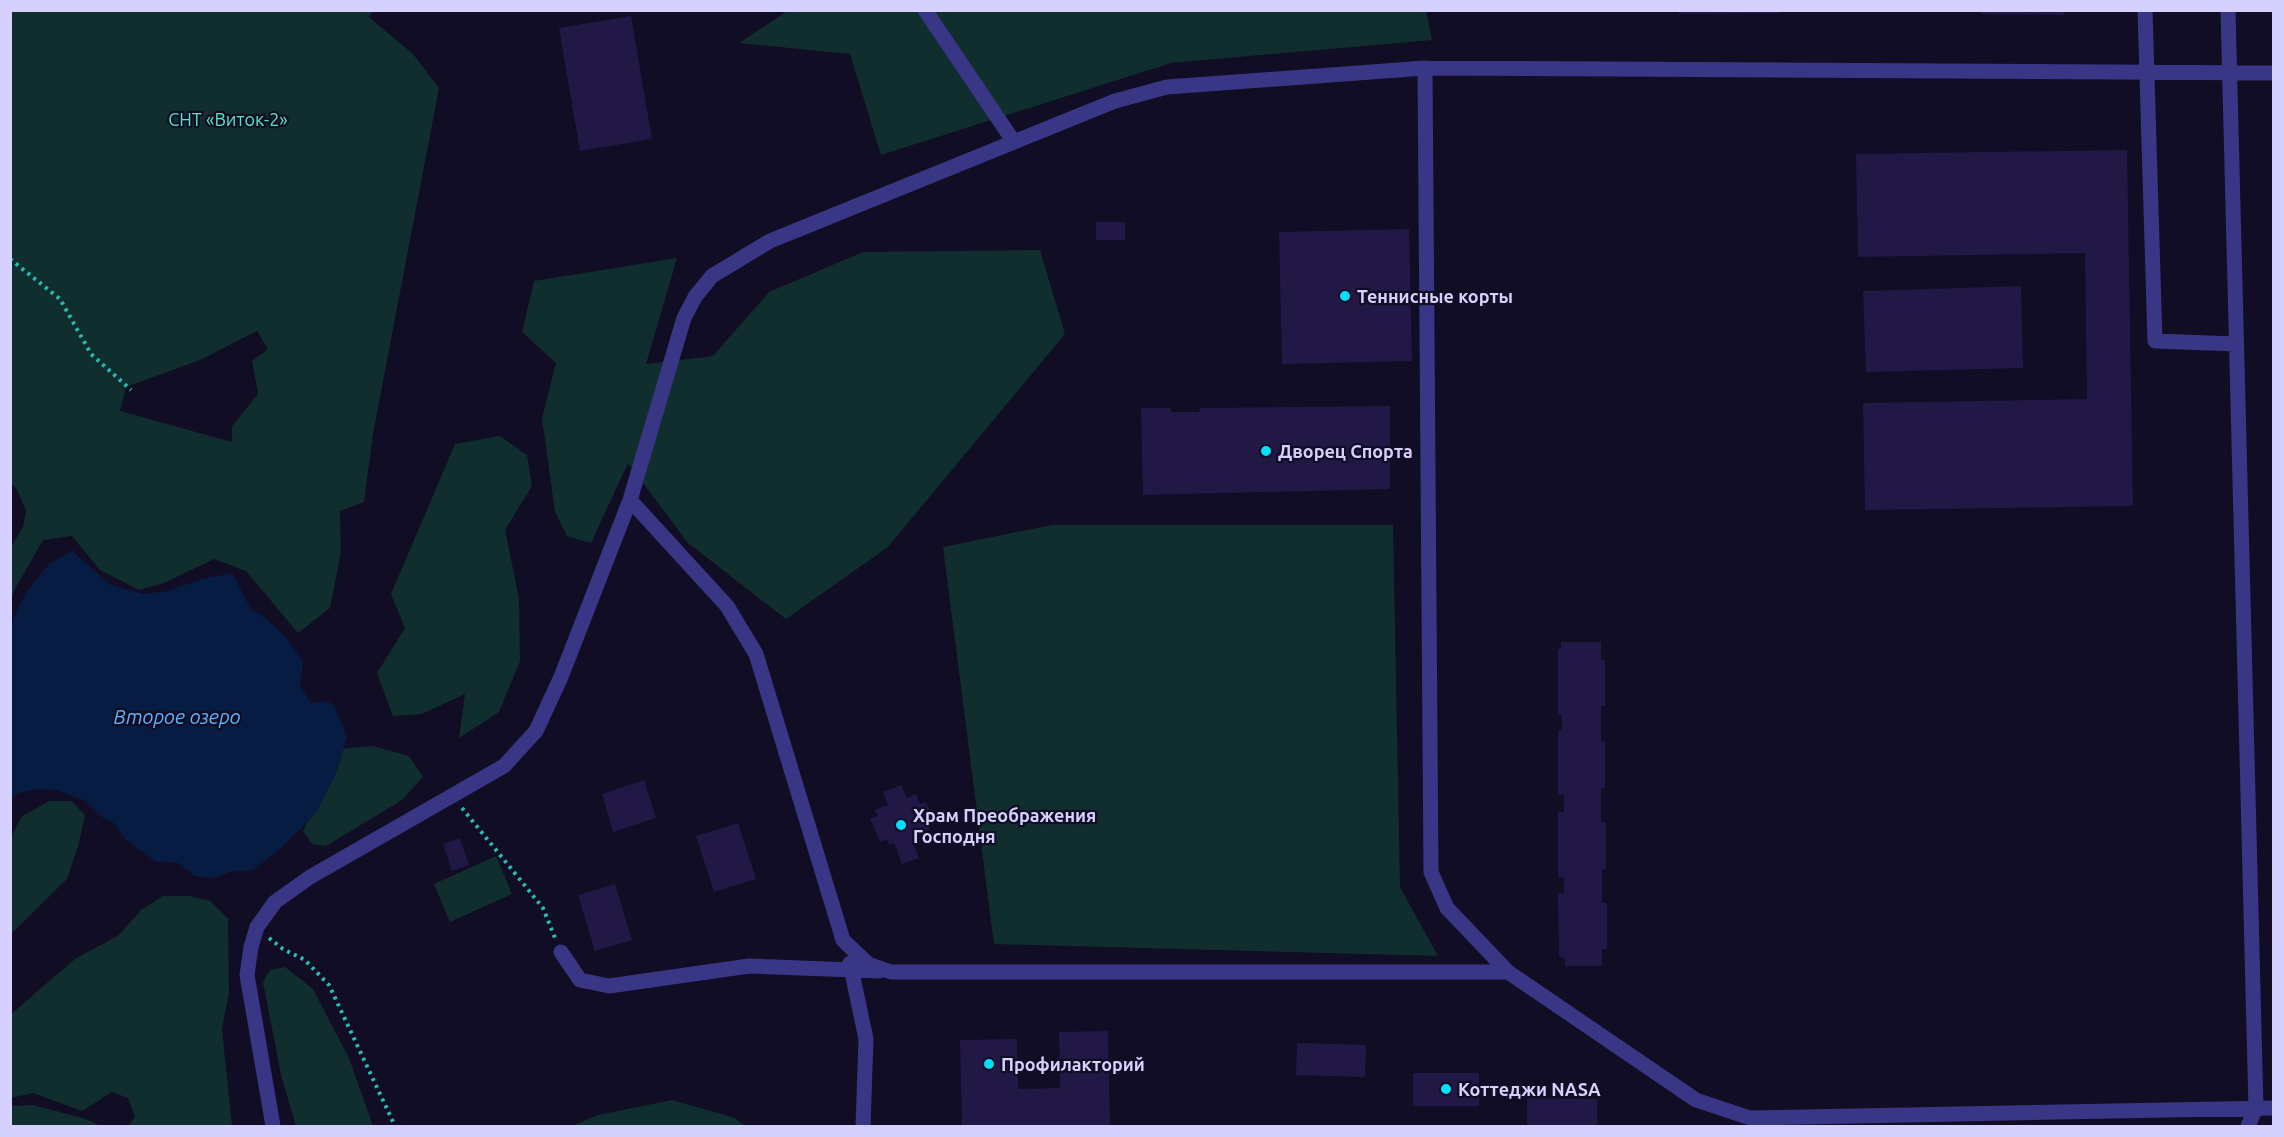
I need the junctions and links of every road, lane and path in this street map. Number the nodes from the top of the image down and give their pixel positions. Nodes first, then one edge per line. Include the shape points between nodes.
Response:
1 (925, 10) edge
2 (2145, 10) edge
3 (2228, 10) edge
4 (1425, 68) junction
5 (2147, 72) junction
6 (2229, 72) junction
7 (2274, 72) edge
8 (1014, 142) junction
9 (10, 260) edge
10 (2236, 344) junction
11 (131, 390) dead end
12 (630, 500) junction
13 (452, 795) junction
14 (257, 927) junction
15 (843, 940) junction
16 (561, 952) joint
17 (852, 970) junction
18 (891, 972) junction
19 (1508, 972) junction
20 (2256, 1108) junction
21 (2274, 1108) edge
22 (273, 1126) edge
23 (395, 1126) edge
24 (863, 1126) edge
25 (2248, 1126) edge

1 - 8 street
2 - 5 street
3 - 6 street
4 - 5 street
4 - 8 street via 1167,87 1115,101
4 - 19 street via 1431,872 1447,908
5 - 6 street
5 - 10 street via 2155,341
6 - 7 street
6 - 10 street
8 - 12 street via 770,241 712,276 684,318
9 - 11 path via 60,299 91,354
10 - 20 street
12 - 13 street via 536,731 504,766
12 - 15 street via 727,606 756,654
13 - 14 street via 310,877 275,902
13 - 16 path via 543,908
14 - 22 street via 247,975
14 - 23 path via 283,949 305,960 329,986
15 - 17 street
15 - 18 street via 868,964
16 - 17 street via 580,980 609,986 749,966
17 - 18 street
17 - 24 street via 866,1039
18 - 19 street
19 - 20 street via 1696,1101 1750,1118
20 - 21 street
20 - 25 street

